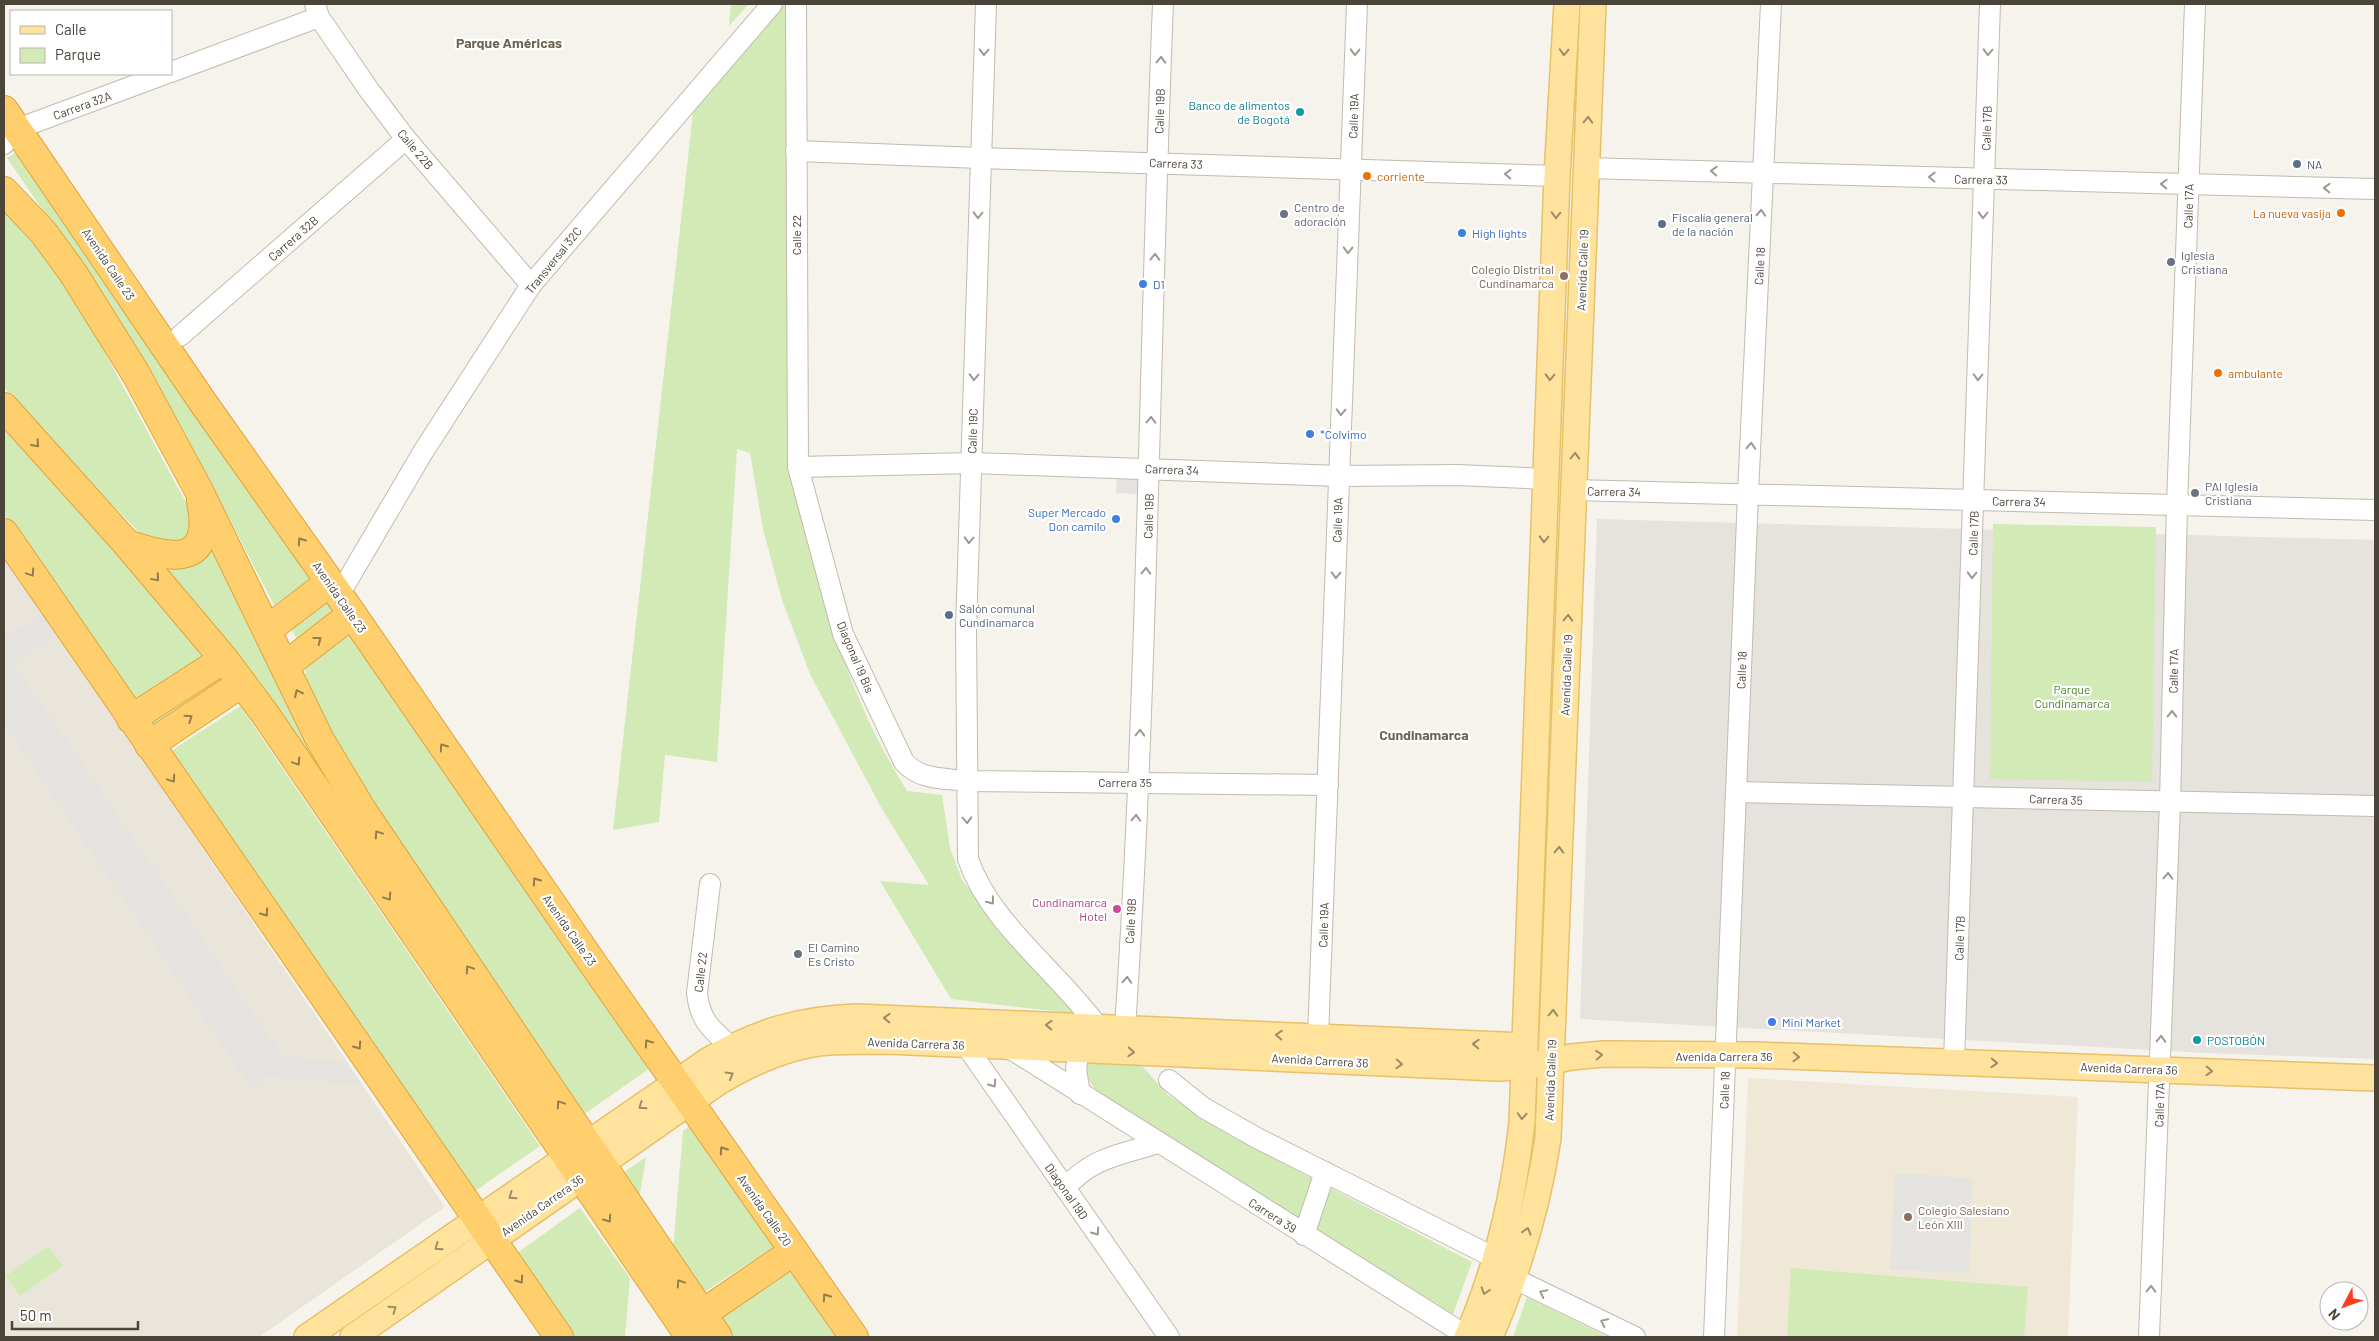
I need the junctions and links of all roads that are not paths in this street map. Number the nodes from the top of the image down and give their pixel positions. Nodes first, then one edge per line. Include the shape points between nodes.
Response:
1 (772, 4) edge
2 (796, 4) edge
3 (986, 4) edge
4 (1163, 4) edge
5 (1357, 4) edge
6 (1567, 4) edge
7 (1593, 4) edge
8 (1771, 4) edge
9 (1990, 4) edge
10 (2195, 4) edge
11 (317, 10) edge
12 (172, 72) edge
13 (162, 75) edge
14 (8, 128) edge
15 (406, 139) junction
16 (796, 150) junction
17 (980, 158) junction
18 (1156, 162) junction
19 (1586, 168) junction
20 (1351, 169) junction
21 (4, 174) edge
22 (1763, 174) junction
23 (1557, 176) junction
24 (1984, 179) junction
25 (2189, 184) junction
26 (2375, 190) edge
27 (4, 191) edge
28 (43, 232) junction
29 (531, 285) junction
30 (180, 336) dead end
31 (7, 412) edge
32 (972, 463) junction
33 (798, 467) junction
34 (1150, 468) junction
35 (1339, 476) junction
36 (1546, 479) junction
37 (1573, 490) junction
38 (199, 491) junction
39 (1748, 494) junction
40 (1974, 500) junction
41 (2177, 505) junction
42 (2375, 510) edge
43 (4, 533) edge
44 (127, 544) junction
45 (341, 597) junction
46 (267, 630) junction
47 (224, 659) junction
48 (285, 666) junction
49 (242, 683) junction
50 (131, 719) junction
51 (149, 745) junction
52 (922, 776) joint
53 (966, 781) junction
54 (1138, 782) junction
55 (1328, 785) junction
56 (1736, 792) junction
57 (1964, 797) junction
58 (2170, 803) junction
59 (2375, 806) edge
60 (710, 884) dead end
61 (1125, 1028) junction
62 (1318, 1037) junction
63 (1092, 1042) junction
64 (965, 1044) junction
65 (1006, 1046) junction
66 (731, 1047) junction
67 (1524, 1056) junction
68 (1725, 1057) junction
69 (1551, 1061) junction
70 (1954, 1062) junction
71 (2160, 1069) junction
72 (2375, 1078) edge
73 (1169, 1080) dead end
74 (683, 1092) junction
75 (1080, 1094) junction
76 (1158, 1143) junction
77 (583, 1161) junction
78 (1325, 1172) junction
79 (1066, 1188) junction
80 (485, 1229) junction
81 (1304, 1235) junction
82 (794, 1251) junction
83 (1495, 1258) junction
84 (1513, 1278) junction
85 (696, 1326) edge
86 (306, 1337) edge
87 (353, 1337) edge
88 (559, 1337) edge
89 (718, 1337) edge
90 (854, 1337) edge
91 (1169, 1337) edge
92 (1474, 1337) edge
93 (1635, 1337) edge
94 (1714, 1337) edge
95 (2150, 1337) edge

1 - 29 street, Transversal 32C
2 - 16 street, Calle 22
3 -> 17 street, Calle 19C
18 -> 4 street, Calle 19B
5 -> 20 street, Calle 19A
6 -> 23 main road
19 -> 7 main road, Avenida Calle 19
8 - 22 street, Calle 18
9 -> 24 street, Calle 17B
10 - 25 street, Calle 17A
11 - 12 street
11 - 15 street, Calle 22B via 369,90
13 - 14 street, Carrera 32A
45 -> 14 highway, Avenida Calle 23
15 - 29 street, Calle 22B
15 - 30 street, Carrera 32B
16 - 17 street, Carrera 33
16 - 33 street, Calle 22
17 - 18 street, Carrera 33
17 -> 32 street, Calle 19C
18 - 20 street, Carrera 33
34 -> 18 street, Calle 19B
22 -> 19 street, Carrera 33
37 -> 19 main road, Avenida Calle 19
23 -> 20 street, Carrera 33
20 -> 35 street, Calle 19A
21 - 28 highway
24 -> 22 street, Carrera 33
39 -> 22 street, Calle 18
23 -> 36 main road
25 -> 24 street, Carrera 33
24 -> 40 street, Calle 17B
26 -> 25 street, Carrera 33
25 - 41 street, Calle 17A
27 - 28 highway
28 - 38 highway via 74,273 136,374
29 - 45 street, Transversal 32C via 423,452
31 -> 44 highway
32 - 33 street, Carrera 34
32 - 34 street, Carrera 34
32 -> 53 street, Calle 19C via 966,629
33 - 52 street, Diagonal 19 Bis via 843,634 904,762
34 - 35 street, Carrera 34
54 -> 34 street, Calle 19B
35 - 36 street, Carrera 34
35 -> 55 street, Calle 19A
36 -> 67 main road
37 - 39 street, Carrera 34
69 -> 37 main road, Avenida Calle 19
38 - 44 highway via 204,526 202,536 190,552 168,556
38 - 46 highway
39 - 40 street, Carrera 34
39 - 56 street, Calle 18
40 - 41 street, Carrera 34
40 -> 57 street, Calle 17B
41 - 42 street, Carrera 34
58 -> 41 street, Calle 17A
43 -> 50 highway
44 -> 47 highway
45 - 46 highway
48 -> 45 highway
74 -> 45 highway, Avenida Calle 23
46 - 48 highway
47 - 49 highway
47 - 50 highway
77 -> 48 highway via 362,810 320,740
51 -> 49 highway
49 -> 77 highway
50 - 51 highway
51 -> 80 highway
52 - 53 street, Carrera 35
53 - 54 street, Carrera 35
53 -> 63 street, Calle 19C via 968,859 974,875
54 - 55 street, Carrera 35
61 -> 54 street, Calle 19B
55 - 62 street, Calle 19A
56 - 57 street, Carrera 35
56 - 68 street, Calle 18
57 - 58 street, Carrera 35
57 - 70 street, Calle 17B
58 - 59 street, Carrera 35
71 -> 58 street, Calle 17A
60 - 66 street, Calle 22 via 698,1003 707,1025
62 -> 61 main road, Avenida Carrera 36
61 - 63 main road, Avenida Carrera 36
67 -> 62 main road, Avenida Carrera 36
63 - 65 main road, Avenida Carrera 36
63 -> 66 main road, Avenida Carrera 36 via 858,1017 808,1020 777,1028
63 -> 67 main road, Avenida Carrera 36 via 1478,1068
63 - 75 street via 1076,1069
64 - 65 main road, Avenida Carrera 36
74 -> 64 main road, Avenida Carrera 36 via 775,1055 828,1042
64 -> 79 street, Diagonal 19D
65 - 75 street, Carrera 39
66 - 74 main road, Avenida Carrera 36
67 - 69 main road, Avenida Carrera 36
67 -> 83 main road via 1520,1142
69 -> 68 main road, Avenida Carrera 36 via 1604,1054
68 -> 70 main road, Avenida Carrera 36
68 - 94 street, Calle 18
84 -> 69 main road, Avenida Calle 19 via 1545,1157
70 -> 71 main road, Avenida Carrera 36
71 -> 72 main road, Avenida Carrera 36
95 -> 71 street, Calle 17A
73 - 78 street via 1204,1108
74 - 77 main road, Avenida Carrera 36
82 -> 74 highway, Avenida Calle 20
75 - 76 street, Carrera 39
76 - 79 street via 1098,1161 1079,1173
76 - 81 street, Carrera 39
77 - 80 main road, Avenida Carrera 36
77 - 85 highway
78 - 81 street
78 - 83 street
79 -> 91 street, Diagonal 19D
80 -> 86 main road, Avenida Carrera 36
87 -> 80 main road, Avenida Carrera 36
80 -> 88 highway
81 - 92 street, Carrera 39
82 - 85 highway
90 -> 82 highway, Avenida Calle 20
83 -> 92 main road via 1478,1311
84 - 92 main road, Avenida Calle 19
93 -> 84 street
85 - 89 highway

